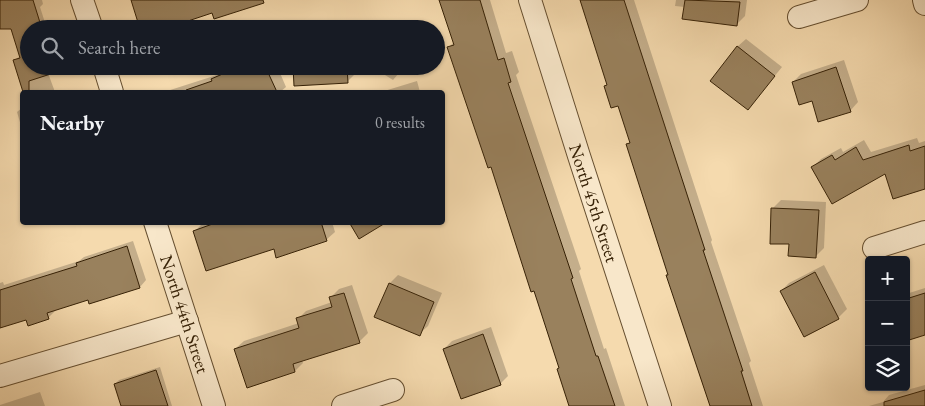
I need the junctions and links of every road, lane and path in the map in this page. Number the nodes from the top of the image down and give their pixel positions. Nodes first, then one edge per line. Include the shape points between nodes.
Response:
1 (82, 0) edge
2 (530, 0) edge
3 (857, 0) edge
4 (924, 0) edge
5 (925, 4) edge
6 (799, 17) dead end
7 (89, 20) edge
8 (107, 75) edge
9 (111, 90) edge
10 (156, 225) edge
11 (925, 232) edge
12 (874, 248) dead end
13 (187, 320) junction
14 (0, 376) edge
15 (393, 390) dead end
16 (214, 406) edge
17 (343, 406) edge
18 (660, 406) edge

1 - 7 street
2 - 18 street, North 45th Street
3 - 6 street
4 - 5 street
8 - 9 street
10 - 13 street, North 44th Street
11 - 12 street
13 - 14 street
13 - 16 street, North 44th Street
15 - 17 street

